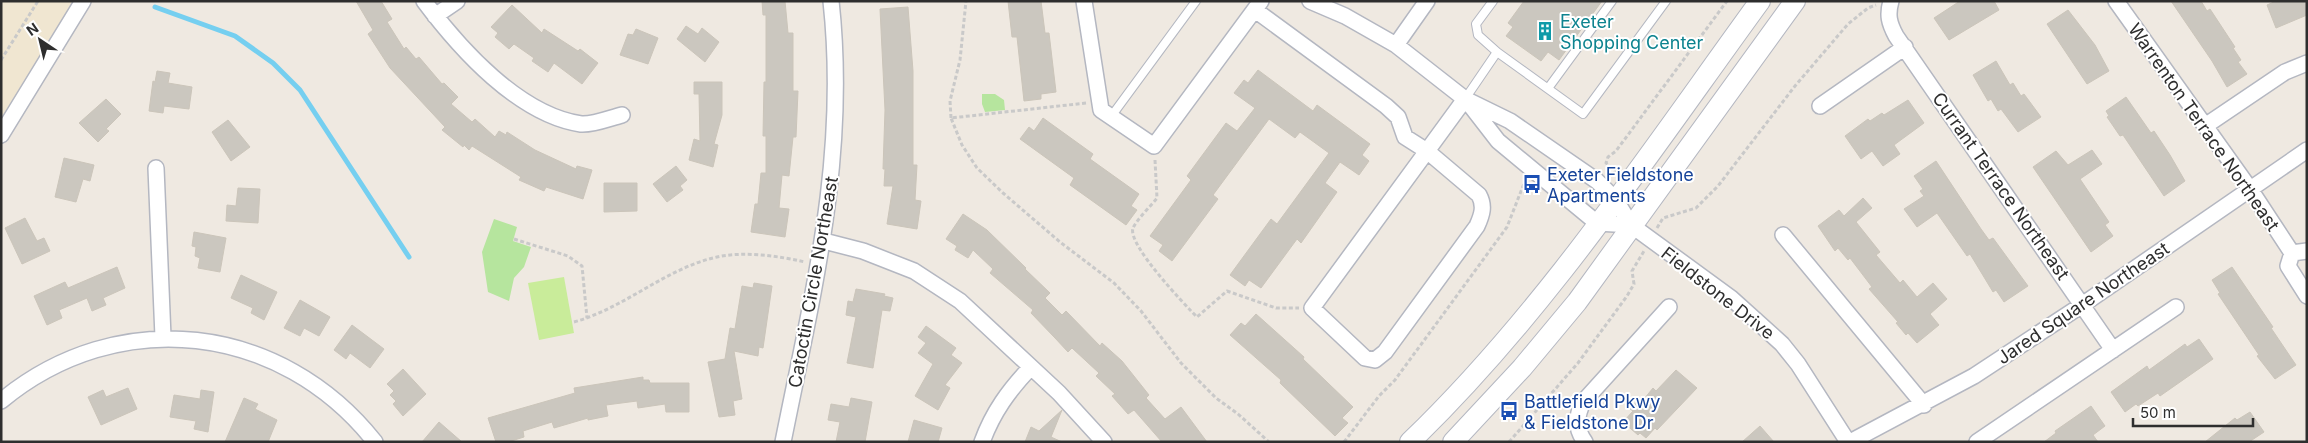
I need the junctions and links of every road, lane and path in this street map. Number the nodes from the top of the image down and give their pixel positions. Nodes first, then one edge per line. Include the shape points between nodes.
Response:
1 (38, 1) edge
2 (83, 1) edge
3 (424, 1) edge
4 (457, 1) edge
5 (832, 1) edge
6 (966, 1) edge
7 (1084, 1) edge
8 (1196, 1) edge
9 (1310, 1) edge
10 (1427, 1) edge
11 (1493, 1) edge
12 (1612, 1) edge
13 (1666, 1) edge
14 (1727, 1) edge
15 (1760, 1) edge
16 (1795, 1) edge
17 (1891, 1) edge
18 (2116, 1) edge
19 (1258, 5) edge
20 (435, 16) junction
21 (1396, 45) junction
22 (1905, 47) junction
23 (1497, 52) junction
24 (1, 60) edge
25 (2307, 63) edge
26 (1549, 87) junction
27 (1465, 99) junction
28 (1099, 102) junction
29 (1820, 106) dead end
30 (622, 115) dead end
31 (951, 118) junction
32 (1110, 118) junction
33 (2205, 126) junction
34 (1, 135) edge
35 (1154, 146) junction
36 (2307, 150) edge
37 (1427, 151) junction
38 (1606, 163) dead end
39 (156, 168) dead end
40 (1532, 186) dead end
41 (2250, 189) junction
42 (1615, 199) junction
43 (1598, 223) junction
44 (1631, 225) junction
45 (1783, 235) dead end
46 (514, 239) dead end
47 (1650, 240) junction
48 (824, 241) junction
49 (2300, 252) edge
50 (819, 265) junction
51 (2307, 296) edge
52 (2082, 305) junction
53 (1669, 307) dead end
54 (2176, 307) dead end
55 (1312, 308) junction
56 (587, 318) junction
57 (574, 322) dead end
58 (163, 337) junction
59 (2113, 350) junction
60 (1031, 367) junction
61 (1, 401) edge
62 (1924, 405) junction
63 (375, 442) edge
64 (783, 442) edge
65 (982, 442) edge
66 (1104, 442) edge
67 (1269, 442) edge
68 (1344, 442) edge
69 (1410, 442) edge
70 (1453, 442) edge
71 (1509, 442) edge
72 (1585, 442) edge
73 (1849, 442) edge
74 (1977, 442) edge

1 - 24 path
2 - 34 street
3 - 20 street
4 - 20 street
5 - 48 street, Catoctin Circle Northeast via 837,112
6 - 31 path via 960,60 950,101
7 - 28 street
8 - 32 lane
9 - 21 street via 1345,16
10 - 21 street
11 - 23 lane via 1476,24 1478,35
12 - 26 lane
13 - 26 lane via 1583,114
14 - 38 path
15 - 42 main road
16 - 44 main road
17 - 22 street, Currant Terrace Northeast via 1888,12 1890,25
17 - 47 path via 1868,8 1848,24 1795,86 1718,186 1696,208 1663,218
18 - 33 street, Warrenton Terrace Northeast
19 - 35 street
19 - 37 street via 1398,116 1405,137
20 - 30 street via 470,55 510,91 553,117 583,124
21 - 27 street
22 - 29 street
22 - 52 street, Currant Terrace Northeast
23 - 26 lane
23 - 27 lane
25 - 33 street via 2286,72
27 - 37 street
27 - 42 street via 1510,120 1597,181
27 - 43 street via 1498,141
28 - 31 path
28 - 32 street via 1101,110
31 - 67 path via 962,145 977,168 1002,193 1114,284 1141,311 1181,363 1216,398
32 - 35 street
33 - 41 street, Warrenton Terrace Northeast
35 - 55 path via 1157,198 1134,228 1132,236 1158,273 1197,317 1227,291 1276,308
36 - 41 street, Jared Square Northeast
37 - 55 street
37 - 55 street via 1479,195 1482,214 1477,226 1385,352 1375,360 1365,358
39 - 58 street
40 - 68 path via 1525,181 1506,227 1396,380 1379,396
41 - 49 street, Warrenton Terrace Northeast
41 - 52 street, Jared Square Northeast
42 - 43 main road
42 - 44 street
43 - 44 street
43 - 69 main road via 1486,363
44 - 47 street, Fieldstone Drive
44 - 70 main road via 1577,302 1522,368
45 - 62 street
46 - 56 path via 568,256 582,266
47 - 71 path via 1632,271 1634,284 1627,296 1578,363
47 - 73 street, Fieldstone Drive via 1731,298 1782,344
48 - 50 street, Catoctin Circle Northeast
48 - 60 street via 914,270 960,301
49 - 51 street via 2288,266
50 - 56 path via 774,257 734,254 717,257 690,266
50 - 64 street, Catoctin Circle Northeast
52 - 59 street, Currant Terrace Northeast
52 - 62 street, Jared Square Northeast
53 - 72 street via 1583,402 1577,414 1577,424
54 - 59 street
56 - 57 path
58 - 61 street via 112,345 62,361
58 - 63 street via 190,338 233,347 290,370 337,401
59 - 74 street
60 - 65 street via 1007,393
60 - 66 street via 1060,393
62 - 73 street, Jared Square Northeast

